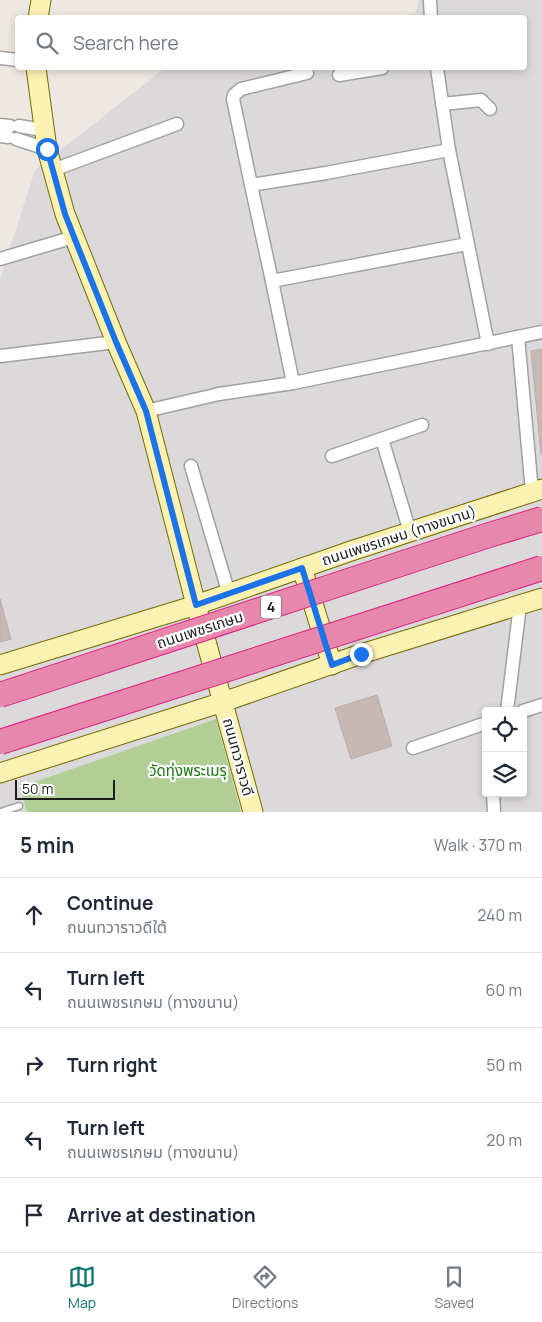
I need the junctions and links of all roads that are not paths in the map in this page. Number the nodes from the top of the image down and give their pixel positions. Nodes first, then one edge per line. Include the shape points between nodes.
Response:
1 (42, 0) edge
2 (430, 0) edge
3 (39, 15) edge
4 (431, 15) edge
5 (0, 58) edge
6 (15, 60) edge
7 (36, 70) edge
8 (370, 70) edge
9 (437, 70) edge
10 (307, 73) dead end
11 (339, 75) dead end
12 (442, 104) junction
13 (490, 109) dead end
14 (177, 124) dead end
15 (44, 130) junction
16 (9, 132) edge
17 (47, 149) junction
18 (448, 150) junction
19 (53, 170) junction
20 (251, 185) junction
21 (74, 237) junction
22 (467, 244) junction
23 (0, 259) edge
24 (272, 282) junction
25 (542, 332) edge
26 (518, 337) junction
27 (116, 342) junction
28 (488, 344) junction
29 (0, 356) edge
30 (294, 383) junction
31 (146, 411) junction
32 (422, 425) dead end
33 (382, 439) junction
34 (332, 456) dead end
35 (191, 466) dead end
36 (537, 491) edge
37 (542, 519) edge
38 (410, 532) junction
39 (302, 568) junction
40 (542, 568) edge
41 (228, 594) junction
42 (542, 598) edge
43 (196, 605) junction
44 (520, 605) junction
45 (0, 665) edge
46 (332, 665) junction
47 (0, 696) edge
48 (223, 702) junction
49 (542, 706) edge
50 (507, 707) edge
51 (527, 710) edge
52 (482, 724) edge
53 (0, 742) edge
54 (413, 748) dead end
55 (0, 773) edge
56 (493, 797) edge
57 (19, 806) dead end
58 (1, 812) edge
59 (253, 812) edge
60 (494, 812) edge

1 - 3 main road
2 - 4 street
5 - 6 street
7 - 15 main road, ถนนทวาราวดี
8 - 11 street
9 - 12 street
10 - 20 street via 242,89 234,95
12 - 13 street via 481,100
12 - 18 street
14 - 19 street
15 - 16 street
15 - 17 main road, ถนนทวาราวดี
16 - 17 street
17 - 19 main road, ถนนทวาราวดี
18 - 20 street
18 - 22 street
19 - 21 main road, ถนนทวาราวดี
20 - 24 street
21 - 23 street
21 - 27 main road, ถนนทวาราวดี
22 - 24 street
22 - 28 street
24 - 30 street
25 - 26 street
26 - 28 street
26 - 36 street
27 - 29 street
27 - 31 main road, ถนนทวาราวดี
28 - 30 street
30 - 31 street via 218,394
31 - 43 main road, ถนนทวาราวดี
32 - 33 street
33 - 34 street
33 - 38 street
35 - 41 street
36 - 38 main road, ถนนเพชรเกษม (ทางขนาน) / 4
37 - 47 highway, ถนนเพชรเกษม / 4, bridge
38 - 39 main road, ถนนเพชรเกษม (ทางขนาน) / 4
39 - 41 main road, ถนนเพชรเกษม (ทางขนาน) / 4
39 - 46 main road
40 - 53 highway, bridge
41 - 43 main road, ถนนเพชรเกษม (ทางขนาน) / 4
42 - 44 main road
43 - 45 main road, ถนนเพชรเกษม (ทางขนาน) / 4
43 - 48 main road, ถนนทวาราวดี
44 - 46 main road
44 - 50 street
46 - 48 main road
48 - 55 main road
48 - 59 main road, ถนนทวาราวดี
49 - 51 street
52 - 54 street
56 - 60 street
57 - 58 lane

